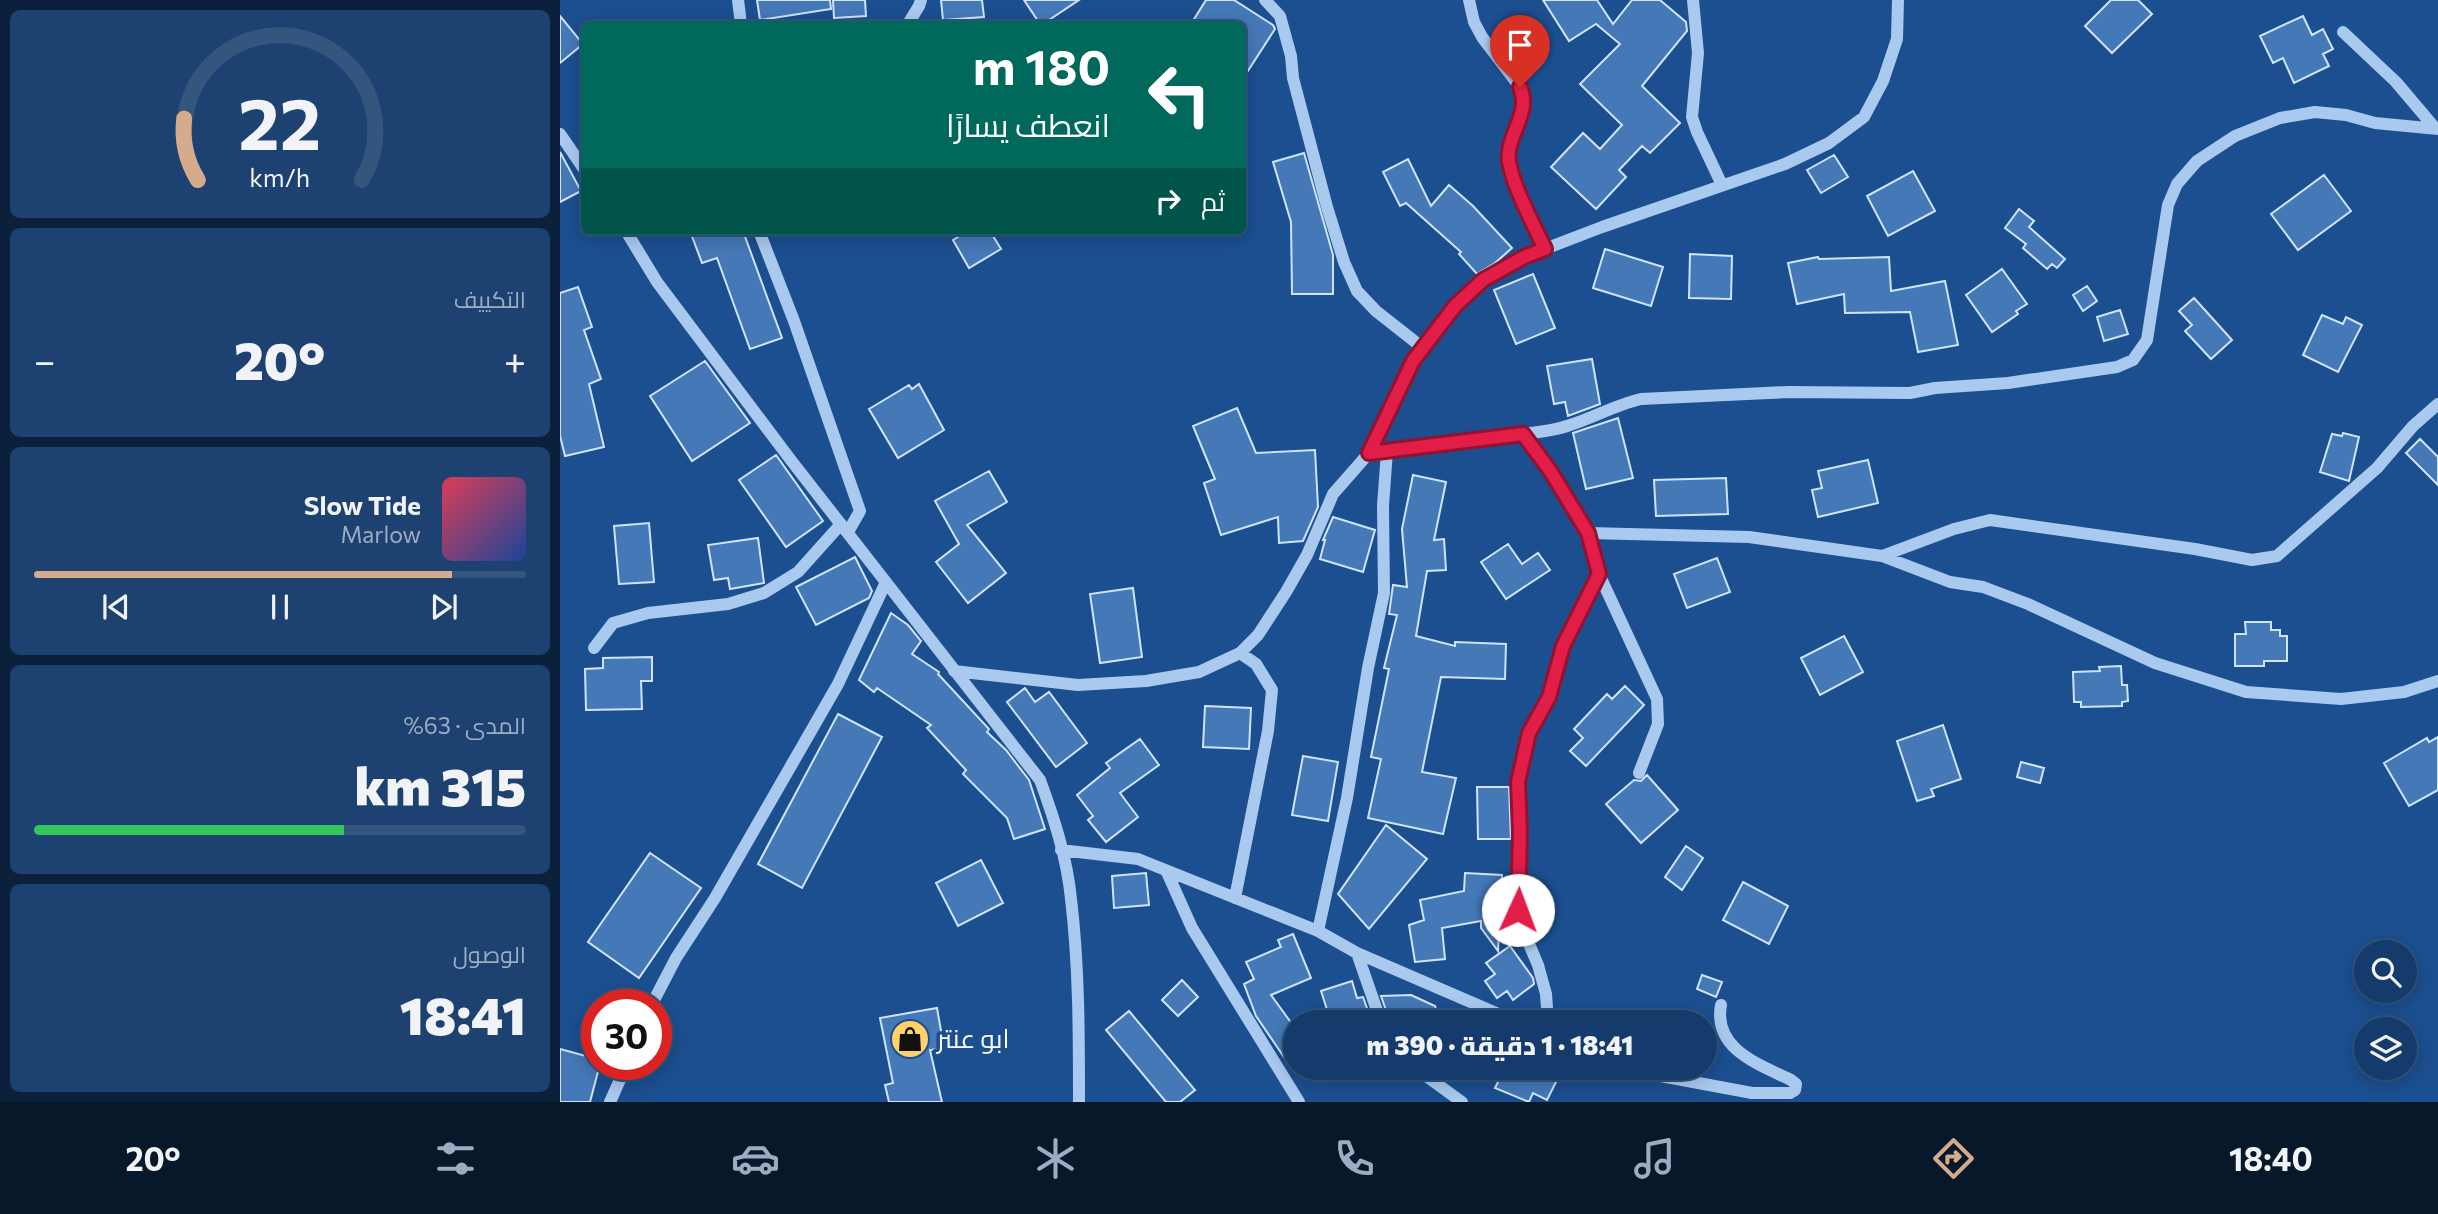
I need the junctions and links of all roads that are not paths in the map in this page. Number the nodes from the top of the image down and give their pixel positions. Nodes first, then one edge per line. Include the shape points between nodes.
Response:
1 (738, 0) edge
2 (920, 0) edge
3 (1265, 0) edge
4 (1469, 0) edge
5 (1693, 0) edge
6 (1898, 0) edge
7 (741, 21) edge
8 (910, 21) edge
9 (2343, 32) dead end
10 (2437, 129) edge
11 (560, 134) edge
12 (581, 165) edge
13 (1722, 185) junction
14 (628, 235) edge
15 (760, 235) edge
16 (1545, 249) junction
17 (1423, 348) junction
18 (2438, 404) edge
19 (1523, 434) junction
20 (1387, 451) junction
21 (1369, 453) junction
22 (845, 528) junction
23 (1588, 533) junction
24 (1882, 556) junction
25 (1599, 574) junction
26 (886, 582) junction
27 (594, 648) dead end
28 (1240, 653) junction
29 (954, 671) junction
30 (2438, 681) edge
31 (1639, 773) dead end
32 (1061, 850) junction
33 (1166, 870) junction
34 (1236, 898) junction
35 (1318, 931) junction
36 (1357, 953) junction
37 (660, 989) edge
38 (1721, 1004) dead end
39 (1377, 1010) edge
40 (1489, 1010) edge
41 (1547, 1010) edge
42 (620, 1080) edge
43 (1432, 1080) edge
44 (1679, 1080) edge
45 (1794, 1097) edge
46 (610, 1102) edge
47 (1079, 1102) edge
48 (1300, 1102) edge
49 (1462, 1102) edge

1 - 7 street
2 - 8 street
3 - 17 street via 1280,16 1327,207 1357,291
4 - 16 street via 1482,37 1525,98 1509,160
5 - 13 street via 1698,53 1692,117
6 - 13 street via 1897,39 1864,117 1829,143 1786,164
9 - 10 street
10 - 19 street via 2315,112 2280,118 2235,136 2197,161 2177,184 2168,205 2147,340 2133,360 2117,367 1910,393 1641,399 1563,428
11 - 12 street
13 - 16 street
14 - 22 street via 657,282
15 - 22 street via 860,511
16 - 17 street via 1483,280 1455,306
17 - 21 street
18 - 24 street via 2376,468 2277,556 2252,560 1990,520
19 - 20 street
19 - 23 street
20 - 21 street
20 - 35 street via 1382,506 1384,593
21 - 28 street via 1333,494 1307,555 1258,635
22 - 26 street
22 - 27 street via 797,572 764,593 728,604 648,613 613,623
23 - 24 street via 1749,537
23 - 25 street
24 - 30 street via 1950,582 1983,587 2155,663 2246,692 2341,699 2404,692
25 - 31 street via 1657,699 1658,724
25 - 41 street via 1563,646 1549,697 1529,733 1518,782 1518,910 1538,965
26 - 29 street
26 - 37 street via 838,684
28 - 29 street via 1199,672 1146,681 1078,685
28 - 34 street via 1256,664 1272,690
29 - 32 street via 1040,780
32 - 33 street via 1138,859
32 - 47 street via 1071,896 1077,975
33 - 34 street
33 - 48 street via 1192,928
34 - 35 street
35 - 36 street
36 - 39 street
36 - 40 street
38 - 45 street via 1720,1030 1731,1045 1796,1084
42 - 46 street
43 - 49 street
44 - 45 street

